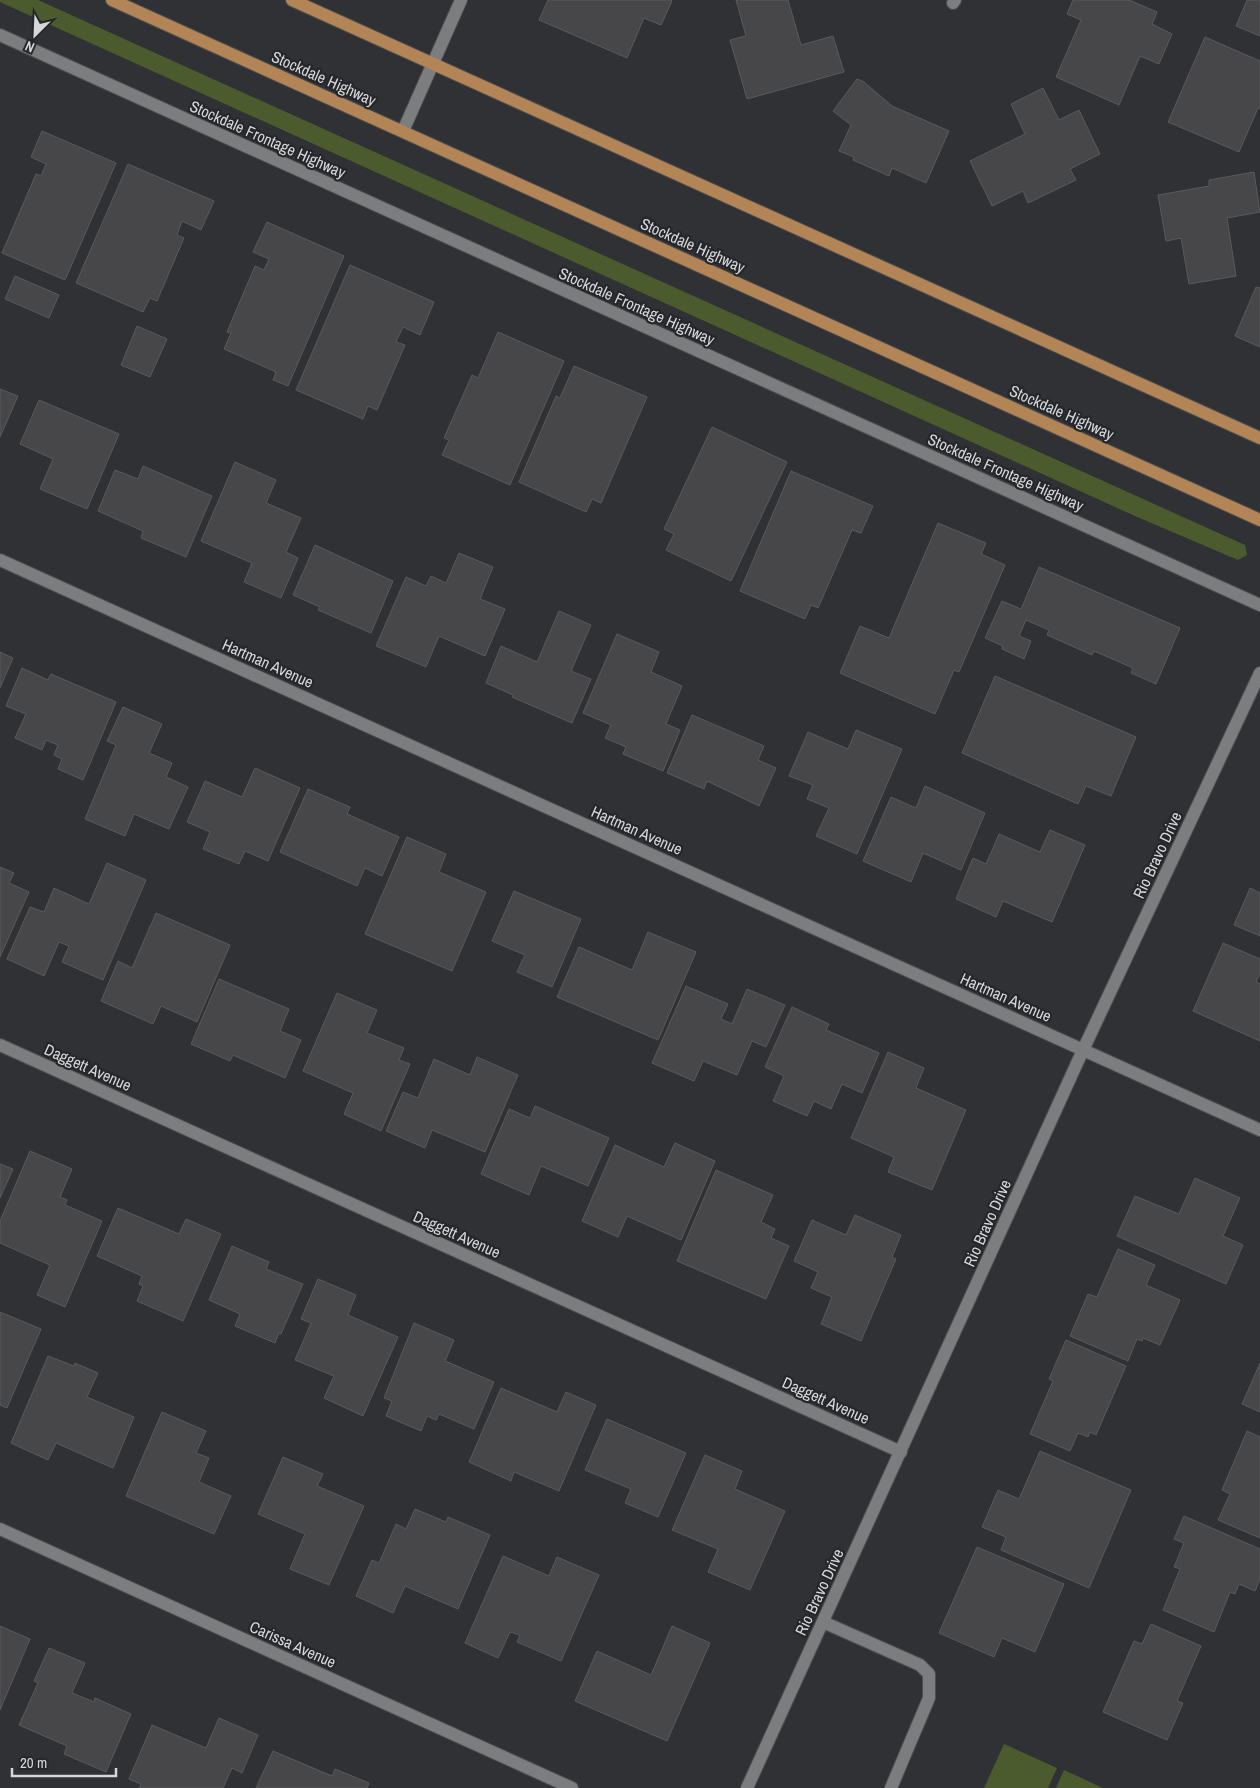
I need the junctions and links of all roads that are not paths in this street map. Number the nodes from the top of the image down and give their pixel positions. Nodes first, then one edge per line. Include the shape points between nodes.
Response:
1 (112, 0) edge
2 (292, 0) edge
3 (461, 0) edge
4 (0, 35) edge
5 (433, 64) junction
6 (403, 131) junction
7 (1260, 438) edge
8 (1260, 520) edge
9 (0, 560) edge
10 (1260, 605) edge
11 (1260, 673) edge
12 (0, 1045) edge
13 (1083, 1050) junction
14 (1260, 1130) edge
15 (901, 1452) junction
16 (0, 1529) edge
17 (823, 1622) junction
18 (572, 1788) edge
19 (747, 1788) edge
20 (891, 1788) edge

1 - 6 main road, Stockdale Highway
2 - 5 main road
3 - 5 street
4 - 10 street, Stockdale Frontage Highway
5 - 6 street
5 - 7 main road
6 - 8 main road, Stockdale Highway
9 - 13 street, Hartman Avenue
11 - 13 street, Rio Bravo Drive
12 - 15 street, Daggett Avenue
13 - 14 street, Hartman Avenue
13 - 15 street, Rio Bravo Drive
15 - 17 street, Rio Bravo Drive
16 - 18 street, Carissa Avenue
17 - 19 street, Rio Bravo Drive
17 - 20 street via 920,1665 929,1674 929,1698

